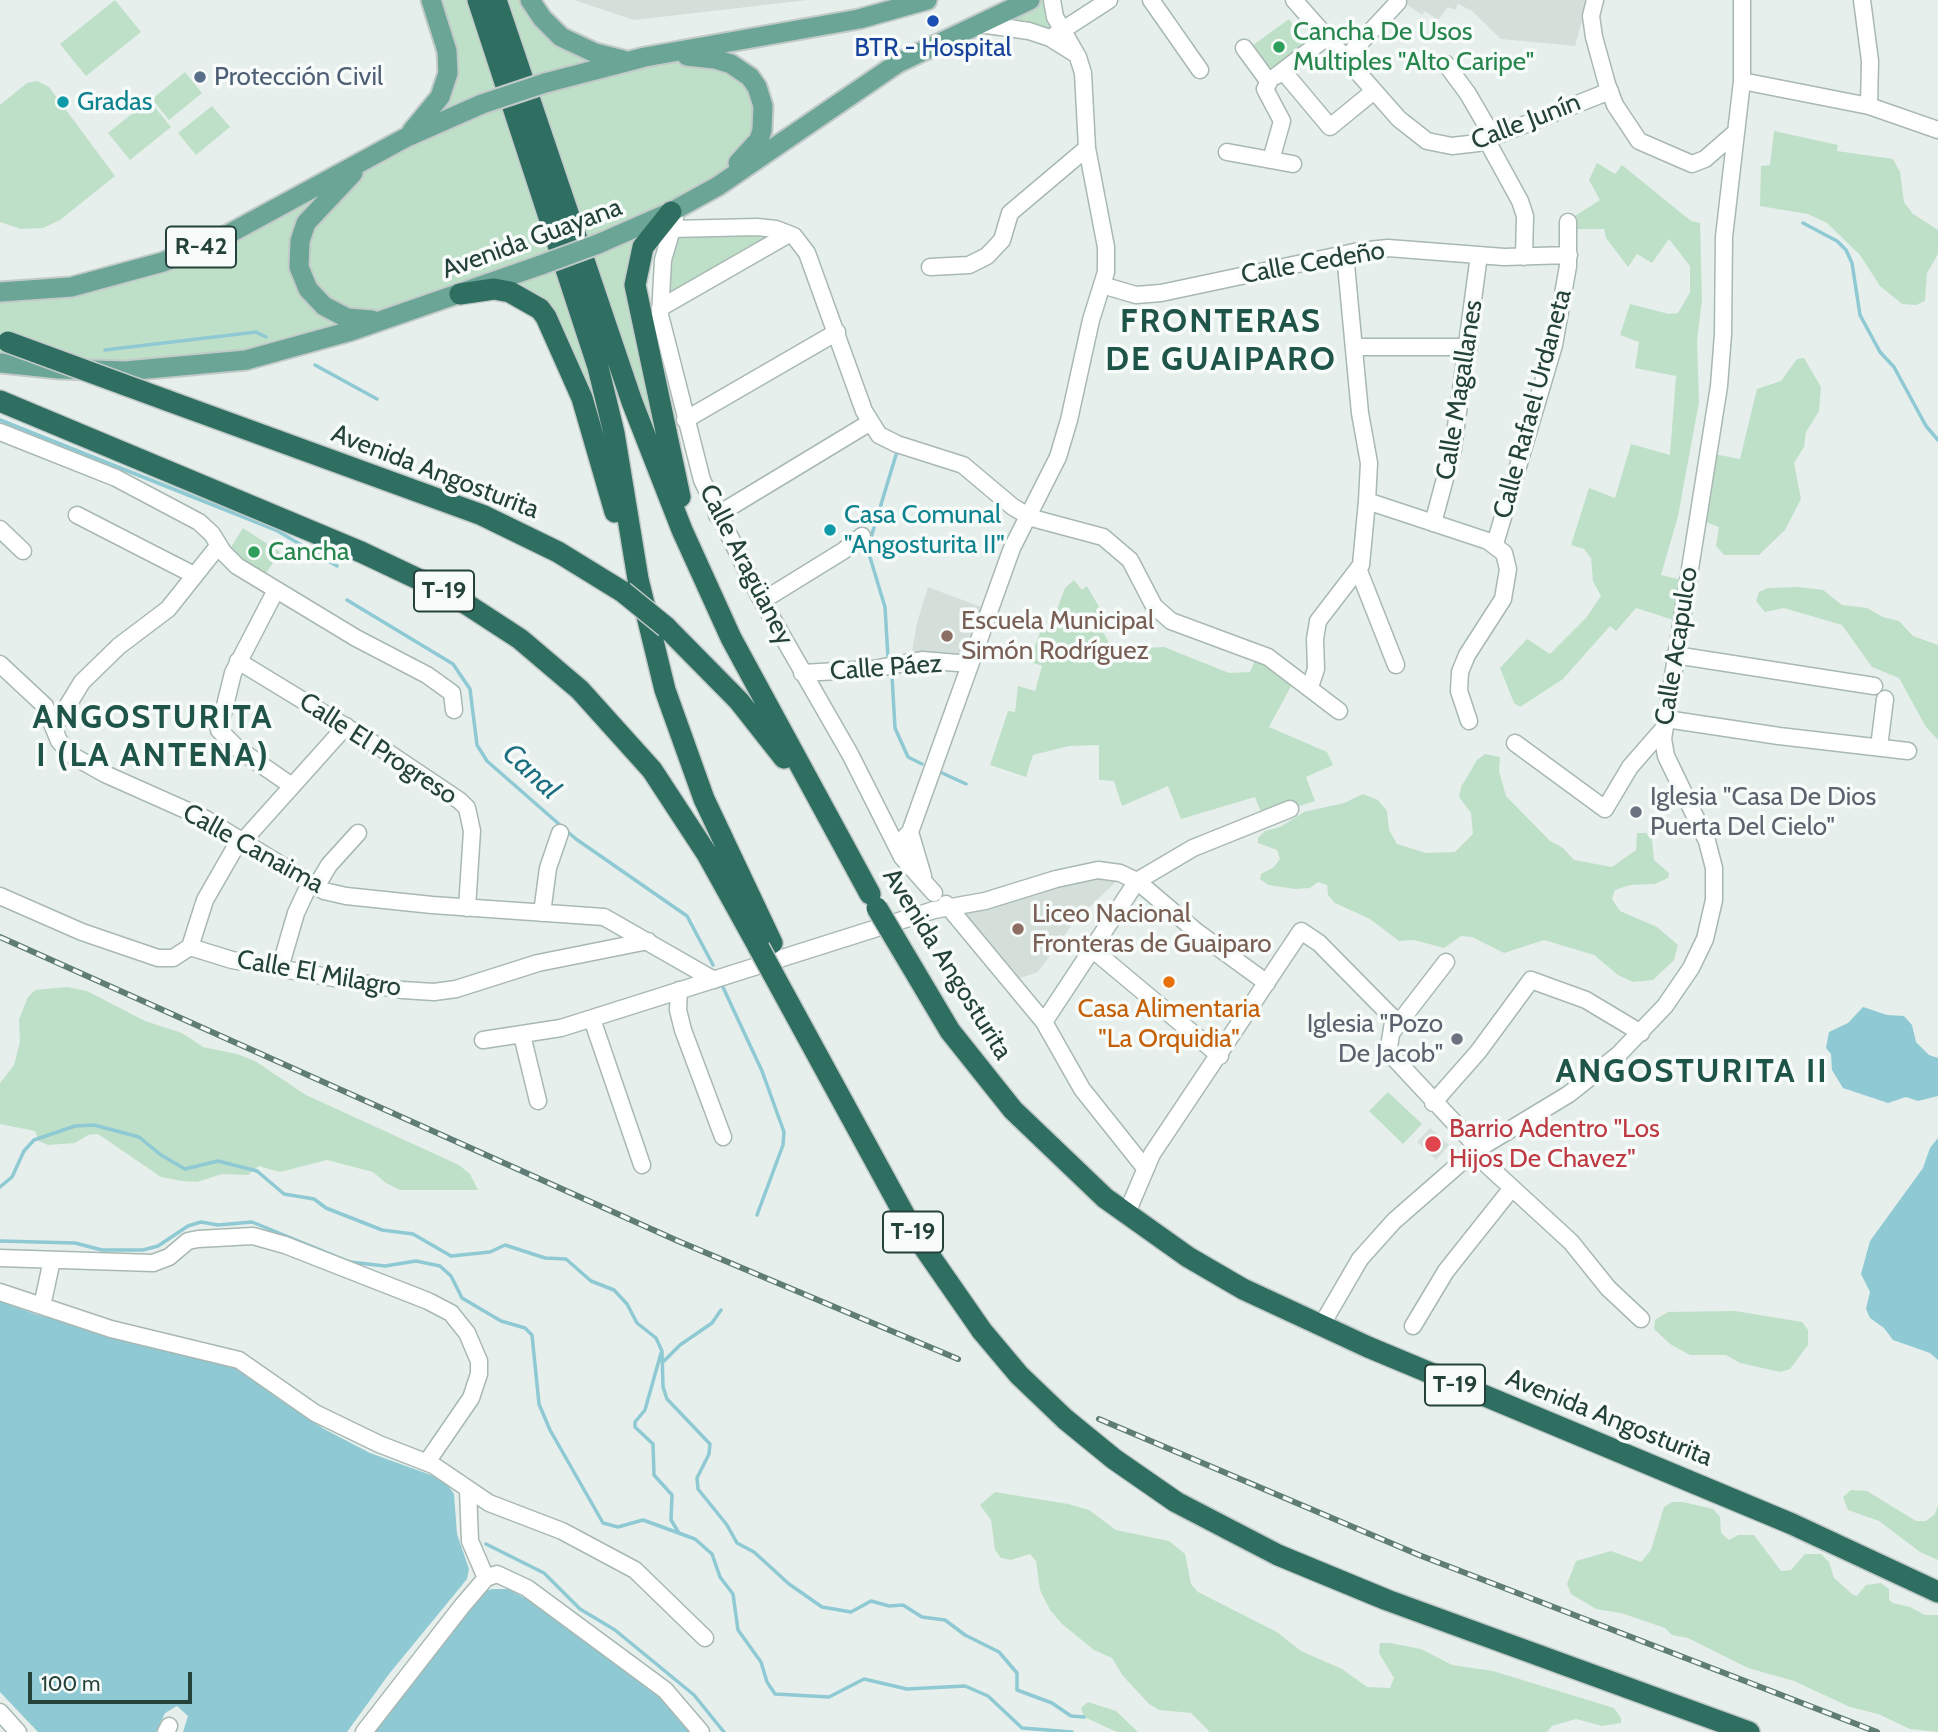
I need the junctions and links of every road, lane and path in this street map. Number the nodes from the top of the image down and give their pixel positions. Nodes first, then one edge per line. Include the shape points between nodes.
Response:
1 (431, 0) edge
2 (478, 0) edge
3 (496, 0) edge
4 (530, 0) edge
5 (928, 0) edge
6 (1030, 0) edge
7 (1052, 0) edge
8 (1109, 0) edge
9 (1151, 0) edge
10 (1294, 0) edge
11 (1595, 0) edge
12 (1742, 0) edge
13 (1862, 0) edge
14 (1398, 2) dead end
15 (976, 24) junction
16 (1057, 34) junction
17 (1327, 37) junction
18 (1244, 48) dead end
19 (1346, 58) junction
20 (636, 59) junction
21 (1446, 64) dead end
22 (1200, 71) dead end
23 (1283, 71) junction
24 (1742, 81) junction
25 (1269, 82) junction
26 (1374, 91) junction
27 (1610, 91) junction
28 (1868, 106) junction
29 (1938, 128) edge
30 (1735, 132) junction
31 (407, 137) junction
32 (1490, 138) junction
33 (1087, 148) junction
34 (384, 149) junction
35 (1227, 152) dead end
36 (1271, 160) junction
37 (1293, 164) dead end
38 (675, 216) junction
39 (1568, 222) dead end
40 (789, 234) junction
41 (1345, 254) junction
42 (1479, 255) junction
43 (1569, 255) junction
44 (1524, 257) junction
45 (930, 267) dead end
46 (1102, 285) junction
47 (0, 292) edge
48 (460, 294) junction
49 (660, 308) junction
50 (387, 319) junction
51 (837, 332) junction
52 (4, 340) edge
53 (1354, 347) junction
54 (1469, 347) junction
55 (0, 363) edge
56 (0, 401) edge
57 (685, 420) junction
58 (869, 423) junction
59 (0, 432) edge
60 (1367, 501) junction
61 (77, 515) dead end
62 (717, 515) junction
63 (1029, 516) junction
64 (1433, 523) junction
65 (0, 529) edge
66 (862, 536) dead end
67 (1495, 544) junction
68 (219, 545) junction
69 (23, 551) dead end
70 (698, 567) junction
71 (1359, 571) junction
72 (194, 575) junction
73 (276, 590) junction
74 (762, 601) junction
75 (657, 626) junction
76 (1675, 654) junction
77 (238, 661) junction
78 (0, 664) edge
79 (970, 664) junction
80 (1396, 665) dead end
81 (802, 673) junction
82 (1310, 687) junction
83 (454, 710) dead end
84 (1339, 711) dead end
85 (1469, 721) dead end
86 (1665, 724) junction
87 (346, 726) junction
88 (54, 728) junction
89 (1515, 743) dead end
90 (1879, 747) junction
91 (1908, 751) dead end
92 (292, 786) junction
93 (1290, 809) dead end
94 (910, 832) junction
95 (358, 833) dead end
96 (560, 833) dead end
97 (241, 840) junction
98 (897, 845) junction
99 (1137, 881) junction
100 (313, 885) junction
101 (0, 896) edge
102 (873, 901) junction
103 (942, 901) junction
104 (467, 908) junction
105 (542, 913) junction
106 (648, 941) junction
107 (765, 946) junction
108 (190, 947) junction
109 (1092, 949) junction
110 (1446, 962) dead end
111 (280, 968) junction
112 (710, 977) junction
113 (1266, 983) junction
114 (685, 988) junction
115 (592, 1019) junction
116 (1044, 1022) junction
117 (1392, 1032) junction
118 (1641, 1033) junction
119 (522, 1035) junction
120 (483, 1040) dead end
121 (1220, 1056) junction
122 (538, 1101) dead end
123 (1433, 1103) junction
124 (723, 1137) dead end
125 (1476, 1150) junction
126 (642, 1165) dead end
127 (1145, 1168) junction
128 (1512, 1188) junction
129 (1126, 1214) junction
130 (0, 1258) edge
131 (52, 1260) junction
132 (0, 1292) edge
133 (42, 1306) junction
134 (1641, 1320) dead end
135 (1321, 1326) junction
136 (1413, 1326) dead end
137 (427, 1462) junction
138 (468, 1490) junction
139 (486, 1578) junction
140 (1938, 1592) edge
141 (705, 1638) dead end
142 (0, 1712) edge
143 (18, 1732) edge
144 (364, 1732) edge
145 (701, 1732) edge
146 (1749, 1732) edge

1 - 31 main road via 449,73 431,111
2 - 75 highway via 601,378
3 - 70 highway via 632,402
4 - 20 main road via 561,37 595,53
5 - 20 main road, R-42 via 859,19
6 - 15 main road, Avenida Guayana
7 - 16 street
8 - 16 street
9 - 22 street
10 - 17 street, Calle Junín
11 - 27 street via 1591,16 1594,37
12 - 24 street, Calle Acapulco
13 - 28 street via 1870,61
14 - 19 street
15 - 16 street
15 - 38 main road, Avenida Guayana via 878,74
16 - 33 street via 1078,57 1085,89
17 - 19 street, Calle Junín
17 - 23 street
18 - 25 street
19 - 26 street, Calle Junín
20 - 31 main road, R-42, bridge via 482,104
20 - 38 main road via 701,57 723,62 750,77 761,97 764,120 759,140
21 - 32 street via 1468,94
23 - 25 street
23 - 26 street via 1330,127
24 - 28 street
24 - 30 street, Calle Acapulco
25 - 36 street via 1265,89 1282,121
26 - 32 street, Calle Junín via 1427,141 1463,146
27 - 30 street via 1633,135 1683,163 1699,163
27 - 32 street, Calle Junín
28 - 29 street
30 - 76 street, Calle Acapulco via 1722,262 1719,386
31 - 34 main road, R-42
32 - 44 street via 1525,216
33 - 45 street via 1010,213 1002,240 987,256 969,265
33 - 46 street via 1107,258
34 - 47 main road, R-42 via 225,236 163,262 71,287
34 - 50 main road via 312,214 298,253 308,289 324,306 347,318
35 - 36 street
36 - 37 street
38 - 40 street
38 - 48 main road, Avenida Guayana, bridge
38 - 49 street, Calle Aragüaney via 663,260
38 - 70 highway via 643,247 635,285
39 - 43 street, Calle Rafael Urdaneta
40 - 49 street
40 - 51 street via 807,253
41 - 42 street, Calle Cedeño via 1398,248
41 - 46 street, Calle Cedeño via 1161,293 1136,295
41 - 53 street
42 - 44 street, Calle Cedeño
42 - 54 street, Calle Magallanes
43 - 44 street, Calle Cedeño
43 - 67 street, Calle Rafael Urdaneta via 1554,345
46 - 63 street via 1058,457
48 - 50 main road, Avenida Guayana
48 - 75 highway via 494,289 510,292 546,317 591,422
49 - 57 street, Calle Aragüaney
50 - 55 main road, Avenida Guayana via 282,352 209,366 93,371
51 - 57 street
51 - 58 street
52 - 75 highway, Avenida Angosturita / T-19, bridge via 482,514 558,552 623,592
53 - 54 street
53 - 60 street via 1369,463
54 - 64 street, Calle Magallanes via 1454,449
56 - 107 highway, T-19 via 361,552 454,596 520,639 580,690 652,770
57 - 62 street, Calle Aragüaney
58 - 62 street
58 - 63 street via 886,439 963,465
59 - 68 street via 140,489 198,522
60 - 64 street
60 - 71 street
61 - 72 street
62 - 74 street, Calle Aragüaney
63 - 79 street via 1012,548
63 - 82 street via 1104,537 1130,560 1154,606 1171,621 1268,657
64 - 67 street
65 - 69 street
66 - 74 street
67 - 85 street via 1507,559 1506,589 1460,672 1459,691
68 - 72 street
68 - 73 street via 237,566
70 - 102 highway via 731,638
71 - 80 street
71 - 82 street via 1318,621 1316,668
72 - 88 street via 168,609 91,672
73 - 77 street
73 - 83 street via 427,675 452,694
74 - 81 street, Calle Aragüaney
75 - 102 highway, Avenida Angosturita / T-19 via 721,681 771,738
75 - 107 highway via 665,690 694,776
76 - 86 street, Calle Acapulco
76 - 90 street via 1880,692
77 - 87 street, Calle El Progreso
77 - 92 street via 219,730
78 - 88 street, Calle Canaima via 45,706
79 - 81 street, Calle Páez via 922,660 873,669
79 - 94 street
81 - 98 street, Calle Aragüaney
82 - 84 street
86 - 89 street via 1630,767 1605,809
86 - 90 street
86 - 118 street, Calle Acapulco via 1666,756 1707,841 1715,890 1698,954 1669,1001
87 - 92 street
87 - 104 street, Calle El Progreso via 450,792 467,808 472,831
88 - 97 street, Calle Canaima via 66,749 87,765 206,819
90 - 91 street
92 - 97 street
93 - 99 street via 1193,848
94 - 98 street
94 - 103 street via 917,861
95 - 100 street
96 - 105 street via 548,868
97 - 100 street, Calle Canaima
97 - 108 street via 205,900
98 - 103 street, Calle Aragüaney via 906,863
99 - 103 street via 1114,871 1090,871
99 - 109 street
99 - 113 street
100 - 104 street, Calle Canaima via 346,896
100 - 111 street via 296,913
101 - 108 street via 82,932 158,958 173,958
102 - 129 highway, Avenida Angosturita / T-19, bridge via 950,1031 995,1090 1060,1157
103 - 112 street via 934,910
103 - 116 street
104 - 105 street, Calle Canaima
105 - 106 street, Calle Canaima via 604,917
106 - 111 street, Calle El Milagro via 538,963 434,992
106 - 112 street, Calle Canaima
107 - 146 highway, T-19, bridge via 855,1125 941,1277 1019,1376 1065,1419 1165,1495 1278,1555 1387,1600
108 - 111 street, Calle El Milagro
109 - 116 street
109 - 121 street
110 - 117 street
112 - 114 street
113 - 117 street via 1301,931 1319,943 1391,1016
113 - 121 street
114 - 115 street
114 - 124 street via 678,1010 682,1030
115 - 119 street
115 - 126 street
116 - 127 street via 1083,1089
117 - 123 street via 1389,1047 1394,1058
118 - 123 street via 1586,1000 1531,980
118 - 125 street, Calle Acapulco via 1569,1094
119 - 120 street
119 - 122 street
121 - 127 street
123 - 125 street
125 - 128 street
125 - 135 street, Calle Acapulco via 1370,1246
127 - 129 street
128 - 134 street via 1563,1235
128 - 136 street via 1446,1271
129 - 135 highway, Avenida Angosturita / T-19 via 1221,1277
130 - 131 street
131 - 133 street
131 - 137 street via 153,1263 198,1238 253,1236 441,1307 467,1332 479,1361 479,1374 471,1398
132 - 133 street
133 - 137 street via 111,1329 239,1360 315,1413
135 - 140 highway, Avenida Angosturita / T-19 via 1792,1524
137 - 138 street
138 - 139 street via 470,1541
138 - 141 street via 573,1536 635,1570
139 - 144 street
139 - 145 street via 497,1574 527,1588 665,1690
142 - 143 street

